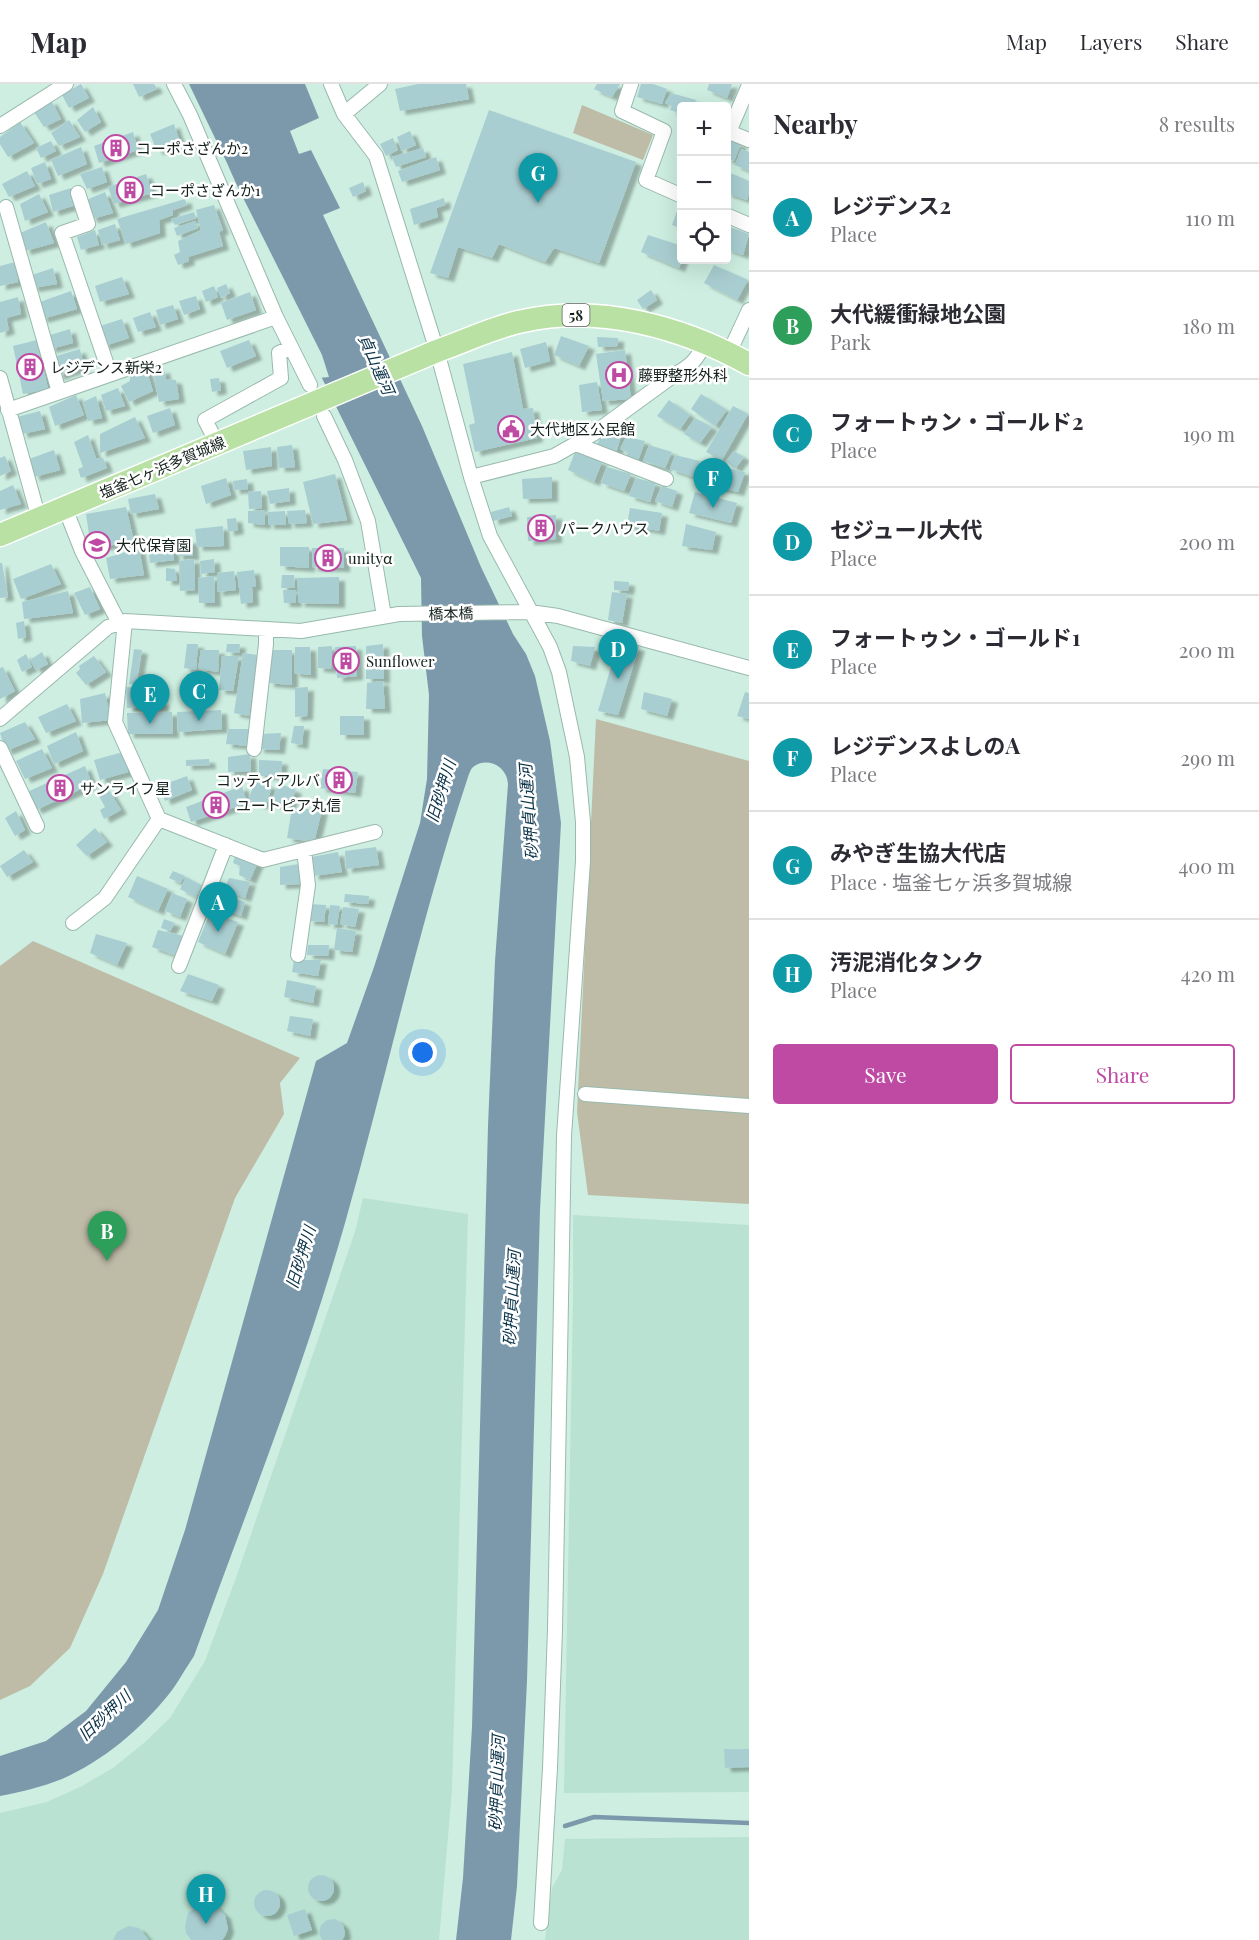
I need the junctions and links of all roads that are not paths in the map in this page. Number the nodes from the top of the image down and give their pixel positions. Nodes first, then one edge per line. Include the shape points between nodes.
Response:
1 (66, 84) edge
2 (174, 84) edge
3 (331, 84) edge
4 (380, 84) edge
5 (631, 84) edge
6 (749, 85) edge
7 (344, 114) junction
8 (0, 126) edge
9 (749, 140) edge
10 (78, 193) dead end
11 (677, 194) edge
12 (6, 207) dead end
13 (731, 217) edge
14 (749, 225) edge
15 (749, 310) edge
16 (276, 317) junction
17 (705, 342) junction
18 (291, 348) junction
19 (436, 351) junction
20 (739, 358) edge
21 (110, 374) junction
22 (0, 378) edge
23 (59, 392) junction
24 (319, 400) junction
25 (8, 410) junction
26 (216, 443) junction
27 (576, 444) junction
28 (471, 477) junction
29 (666, 479) dead end
30 (65, 508) junction
31 (39, 519) junction
32 (0, 535) edge
33 (530, 612) junction
34 (384, 616) junction
35 (122, 622) junction
36 (266, 629) junction
37 (749, 668) edge
38 (0, 719) edge
39 (0, 748) edge
40 (254, 749) dead end
41 (159, 819) junction
42 (37, 826) dead end
43 (375, 832) dead end
44 (226, 845) junction
45 (304, 850) junction
46 (74, 922) dead end
47 (298, 956) dead end
48 (179, 966) dead end
49 (585, 1094) dead end
50 (749, 1106) edge
51 (541, 1923) dead end

1 - 8 street
2 - 16 street
3 - 7 street
4 - 7 street
5 - 11 street via 622,111 663,132 646,180
6 - 9 street via 729,132
7 - 19 street via 376,156
10 - 21 street via 88,224 62,233
12 - 23 street
13 - 14 street
15 - 20 street
16 - 18 street
16 - 21 street
17 - 19 main road, 58 via 635,322 567,315 501,327
17 - 20 main road, 58
17 - 27 street via 698,358 687,369
18 - 24 street
18 - 26 street via 279,353 281,378 205,420
19 - 24 main road, 58
19 - 28 street
21 - 23 street
22 - 25 street
23 - 25 street
24 - 26 main road, 塩釜七ヶ浜多賀城線 / 58
24 - 34 street via 368,521
25 - 31 street
26 - 30 main road, 塩釜七ヶ浜多賀城線 / 58
27 - 28 street via 554,456
27 - 29 street
28 - 33 street via 489,536
30 - 31 main road, 塩釜七ヶ浜多賀城線 / 58
30 - 35 street via 82,551
31 - 32 main road, 塩釜七ヶ浜多賀城線 / 58
33 - 34 street, 橋本橋
33 - 37 street, 橋本橋 via 558,616
33 - 51 street via 559,672 577,757 583,822 564,1136 555,1630
34 - 36 street, 橋本橋 via 301,631
35 - 36 street, 橋本橋
35 - 38 street via 108,627
35 - 41 street via 115,722
36 - 40 street
39 - 42 street
41 - 44 street
41 - 46 street via 105,898
43 - 45 street
44 - 45 street via 263,860
44 - 48 street
45 - 47 street via 308,885
49 - 50 street

